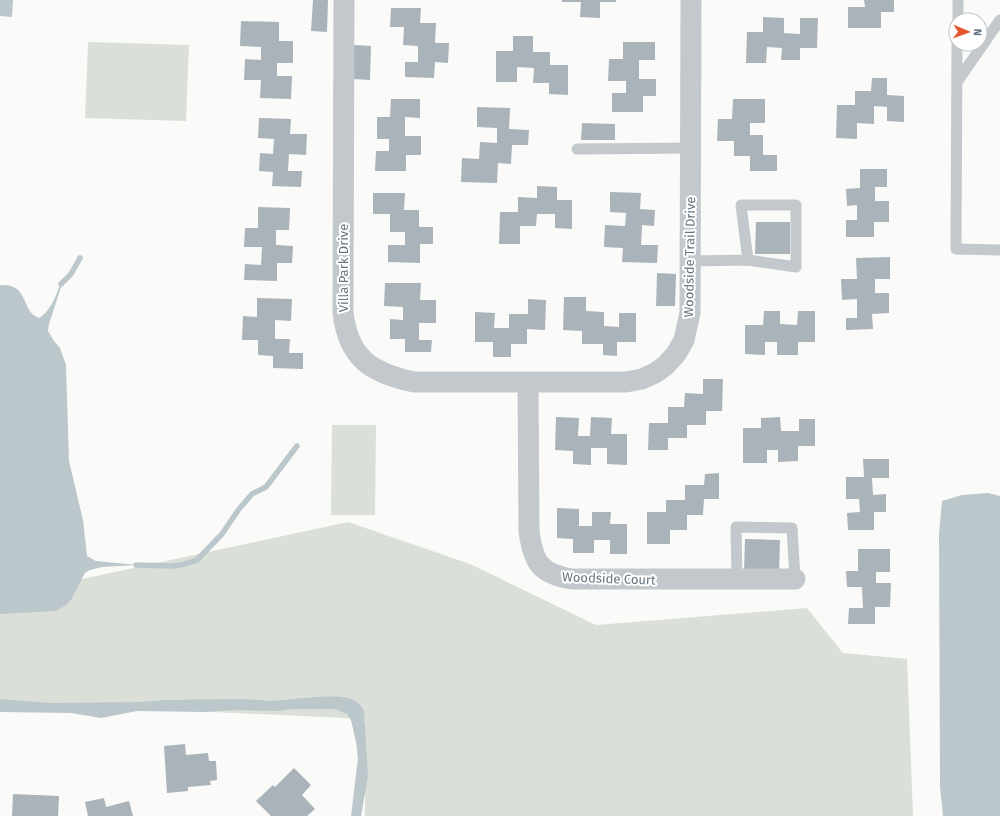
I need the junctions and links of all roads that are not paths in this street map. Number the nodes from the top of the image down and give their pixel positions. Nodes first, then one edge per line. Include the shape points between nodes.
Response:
1 (344, 0) edge
2 (691, 0) edge
3 (958, 0) edge
4 (958, 12) edge
5 (1000, 20) edge
6 (958, 52) edge
7 (957, 82) junction
8 (690, 148) junction
9 (577, 149) dead end
10 (1000, 250) edge
11 (748, 260) junction
12 (690, 261) junction
13 (528, 383) junction
14 (737, 578) junction
15 (795, 579) joint

1 - 13 street, Villa Park Drive via 343,312 347,338 362,360 401,379 426,382
2 - 8 street, Woodside Trail Drive
3 - 4 lane
5 - 7 lane
6 - 7 lane
7 - 10 lane via 956,249
8 - 9 lane
8 - 12 street, Woodside Trail Drive
11 - 11 lane via 796,267 796,204 741,205
11 - 12 lane
12 - 13 street, Woodside Trail Drive via 688,326 684,340 665,366 642,379 626,382
13 - 14 street, Woodside Court via 529,531 536,560 542,568 550,574 572,579
14 - 15 street, Woodside Court
14 - 15 lane via 736,527 768,527 792,528

